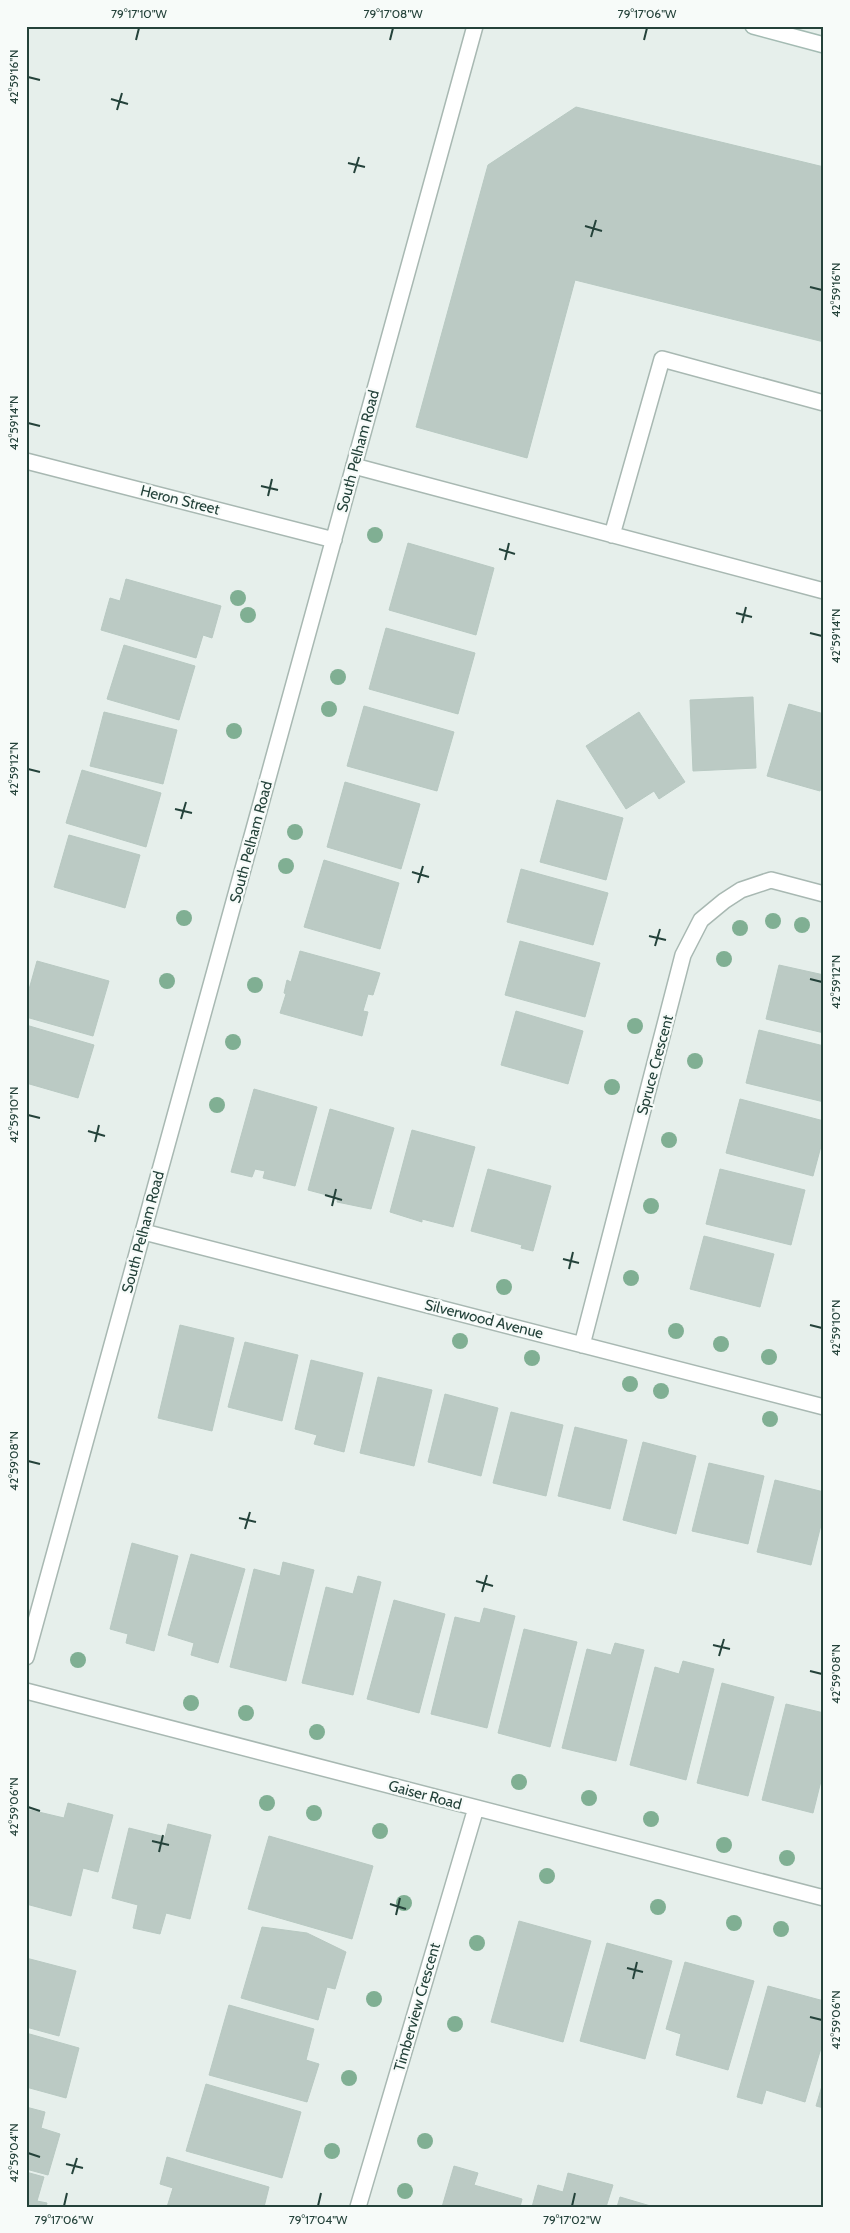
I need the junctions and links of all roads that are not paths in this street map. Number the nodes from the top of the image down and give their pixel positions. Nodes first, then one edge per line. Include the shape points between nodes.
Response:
1 (475, 26) edge
2 (753, 26) edge
3 (824, 45) edge
4 (824, 403) edge
5 (26, 461) edge
6 (354, 466) junction
7 (612, 535) junction
8 (334, 540) junction
9 (824, 591) edge
10 (824, 894) edge
11 (144, 1232) junction
12 (582, 1345) junction
13 (824, 1407) edge
14 (26, 1657) edge
15 (26, 1691) edge
16 (476, 1808) junction
17 (824, 1898) edge
18 (358, 2207) edge

1 - 6 street, South Pelham Road
2 - 3 street
4 - 7 street via 662,359
5 - 8 street, Heron Street
6 - 7 street
6 - 8 street, South Pelham Road
7 - 9 street
8 - 11 street, South Pelham Road
10 - 12 street, Spruce Crescent via 771,880 741,890 701,920 683,955
11 - 12 street, Silverwood Avenue
11 - 14 street, South Pelham Road
12 - 13 street, Silverwood Avenue
15 - 16 street, Gaiser Road
16 - 17 street, Gaiser Road
16 - 18 street, Timberview Crescent

